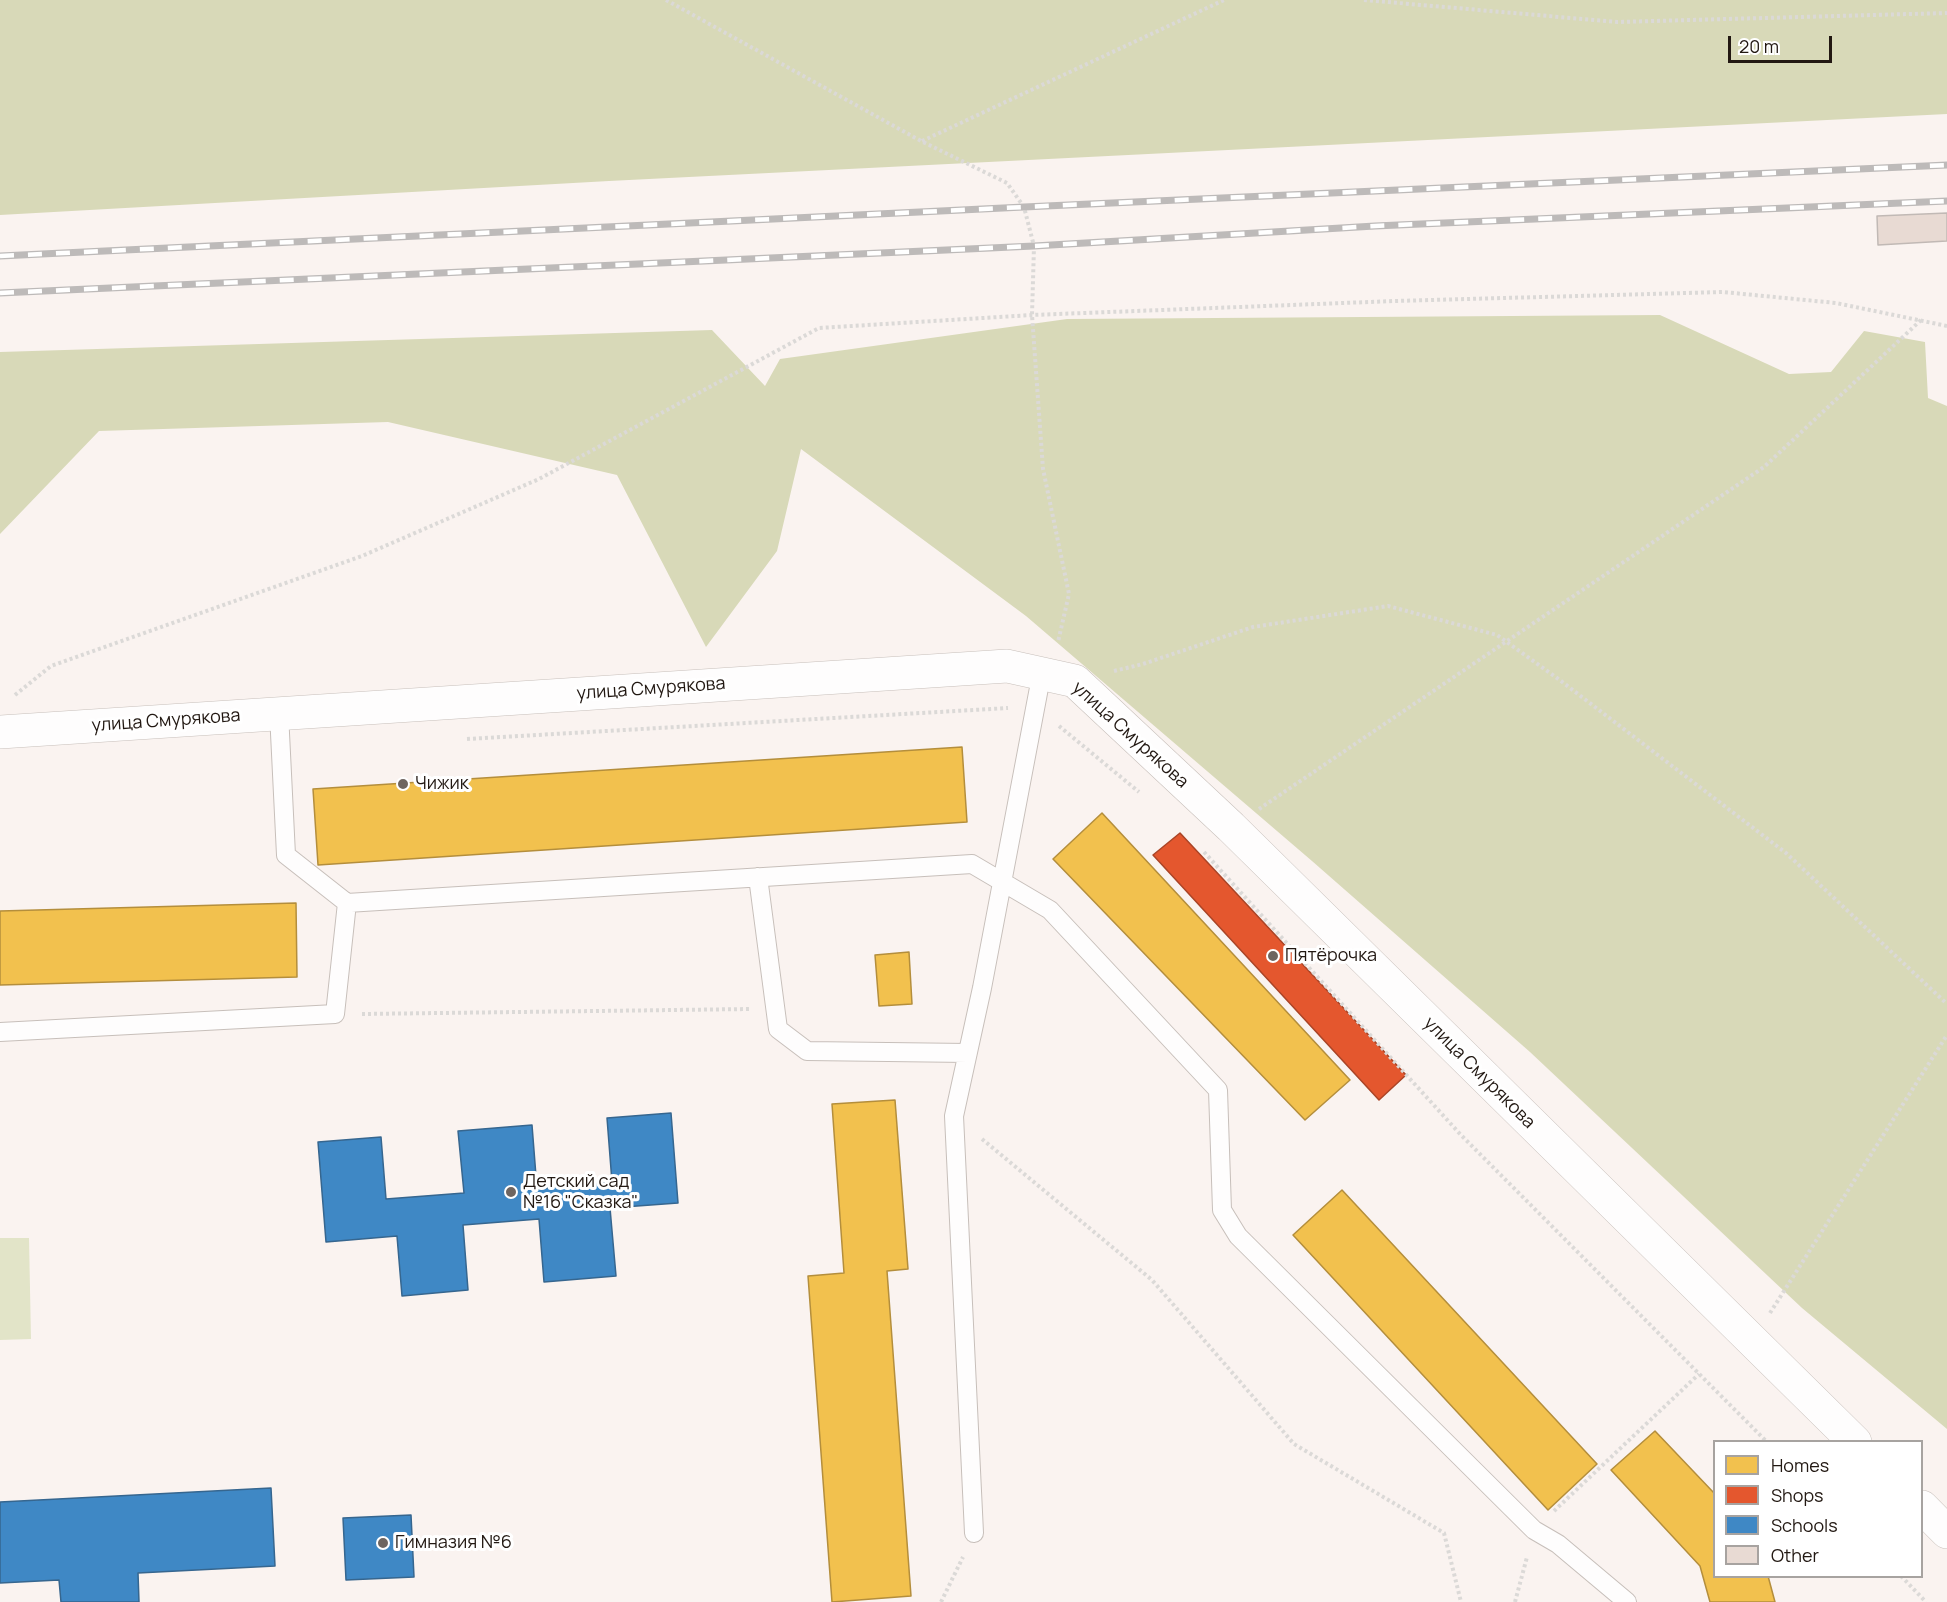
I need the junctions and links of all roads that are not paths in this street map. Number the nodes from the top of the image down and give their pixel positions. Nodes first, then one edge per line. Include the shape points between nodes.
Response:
1 (1056, 676) junction
2 (279, 713) junction
3 (0, 732) edge
4 (758, 878) junction
5 (1003, 881) junction
6 (347, 903) junction
7 (0, 1032) edge
8 (968, 1053) junction
9 (1852, 1440) edge
10 (1923, 1508) edge
11 (1947, 1532) edge
12 (974, 1533) road end
13 (1627, 1602) edge

1 - 2 street, улица Смурякова via 1007,666
1 - 5 lane via 1035,707
1 - 9 street, улица Смурякова via 1231,828
2 - 3 street, улица Смурякова
2 - 6 lane via 286,855
4 - 5 lane via 972,864
4 - 6 lane
4 - 8 lane via 778,1029 807,1052
5 - 8 lane
5 - 13 lane via 1050,910 1218,1090 1222,1209 1238,1236 1534,1530 1558,1544
6 - 7 lane via 335,1014
8 - 12 lane via 954,1116
10 - 11 street

